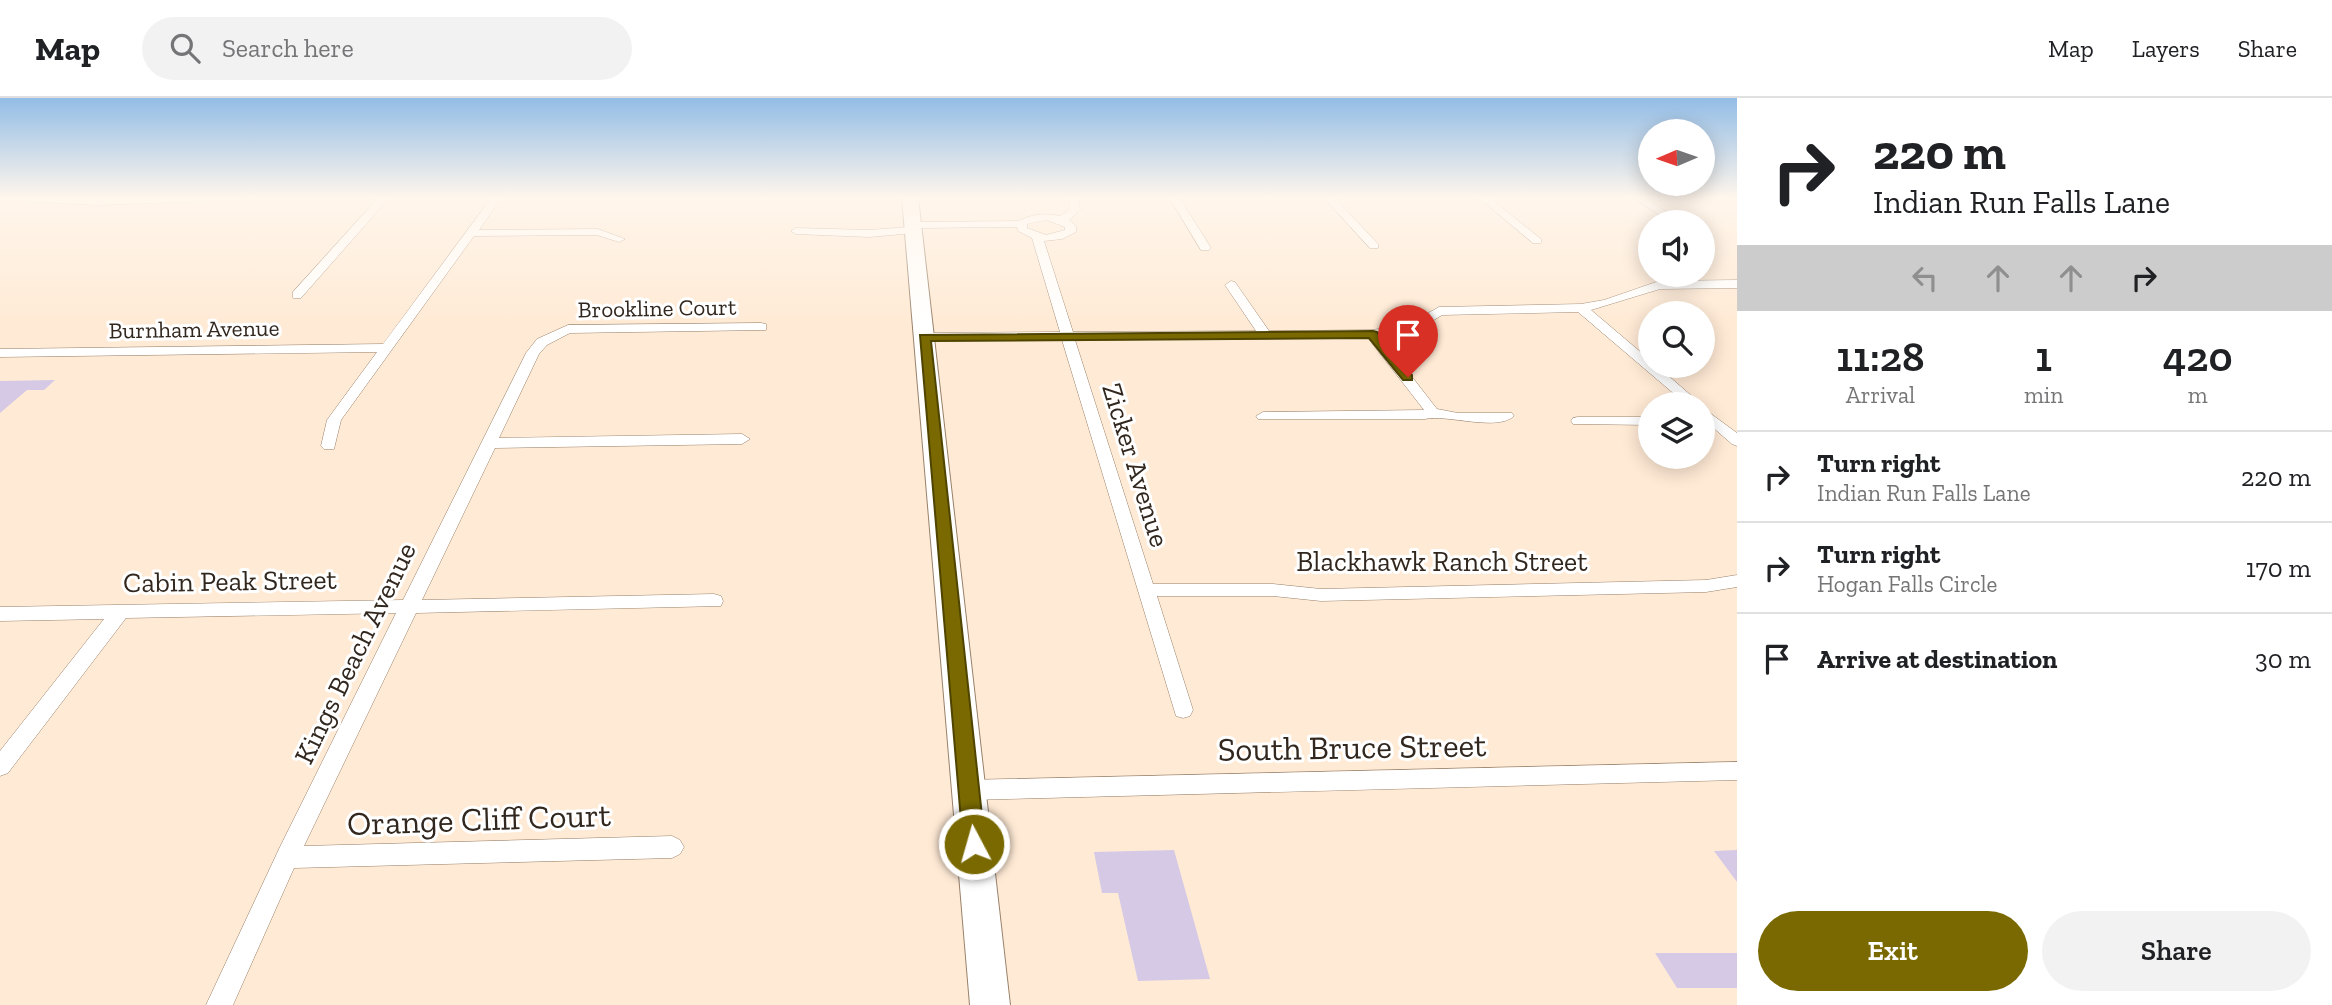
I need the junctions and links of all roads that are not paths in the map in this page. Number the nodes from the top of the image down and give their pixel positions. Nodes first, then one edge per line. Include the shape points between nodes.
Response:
1 (347, 239) edge
2 (466, 239) edge
3 (915, 239) edge
4 (1038, 239) edge
5 (1200, 239) edge
6 (1368, 239) edge
7 (1374, 246) dead end
8 (1205, 248) dead end
9 (1737, 284) edge
10 (1231, 285) dead end
11 (297, 295) dead end
12 (1581, 308) junction
13 (761, 327) dead end
14 (554, 334) joint
15 (1373, 334) junction
16 (1265, 335) junction
17 (925, 337) junction
18 (1068, 337) junction
19 (388, 348) junction
20 (0, 353) edge
21 (1680, 392) edge
22 (1432, 412) junction
23 (1262, 416) dead end
24 (1507, 416) dead end
25 (1577, 421) dead end
26 (1638, 421) edge
27 (1715, 424) edge
28 (741, 439) dead end
29 (1737, 441) edge
30 (490, 443) junction
31 (330, 446) dead end
32 (1737, 582) edge
33 (1147, 590) junction
34 (714, 601) dead end
35 (409, 606) junction
36 (121, 611) junction
37 (0, 614) edge
38 (1183, 710) dead end
39 (0, 767) edge
40 (1737, 771) edge
41 (968, 790) junction
42 (673, 847) dead end
43 (287, 857) junction
44 (219, 1005) edge
45 (990, 1005) edge

1 - 11 street
2 - 19 street
3 - 17 main road
4 - 18 street, Zicker Avenue
5 - 8 street
6 - 7 street
9 - 12 street via 1658,285
10 - 16 street
12 - 15 street via 1439,312 1411,328
12 - 21 street
13 - 14 street, Brookline Court via 568,329
14 - 30 street, Kings Beach Avenue via 533,353
15 - 16 street
15 - 22 street
16 - 18 street
17 - 18 street
17 - 41 main road
18 - 33 street, Zicker Avenue
19 - 20 street, Burnham Avenue
19 - 31 street via 334,420
22 - 23 street
22 - 24 street via 1458,417
25 - 26 street
27 - 29 street
28 - 30 street
30 - 35 street, Kings Beach Avenue
32 - 33 street, Blackhawk Ranch Street via 1335,594
33 - 38 street, Zicker Avenue
34 - 35 street, Cabin Peak Street
35 - 36 street, Cabin Peak Street
35 - 43 street, Kings Beach Avenue
36 - 37 street, Cabin Peak Street
36 - 39 street
40 - 41 street, South Bruce Street
41 - 45 main road
42 - 43 street, Orange Cliff Court
43 - 44 street, Kings Beach Avenue

